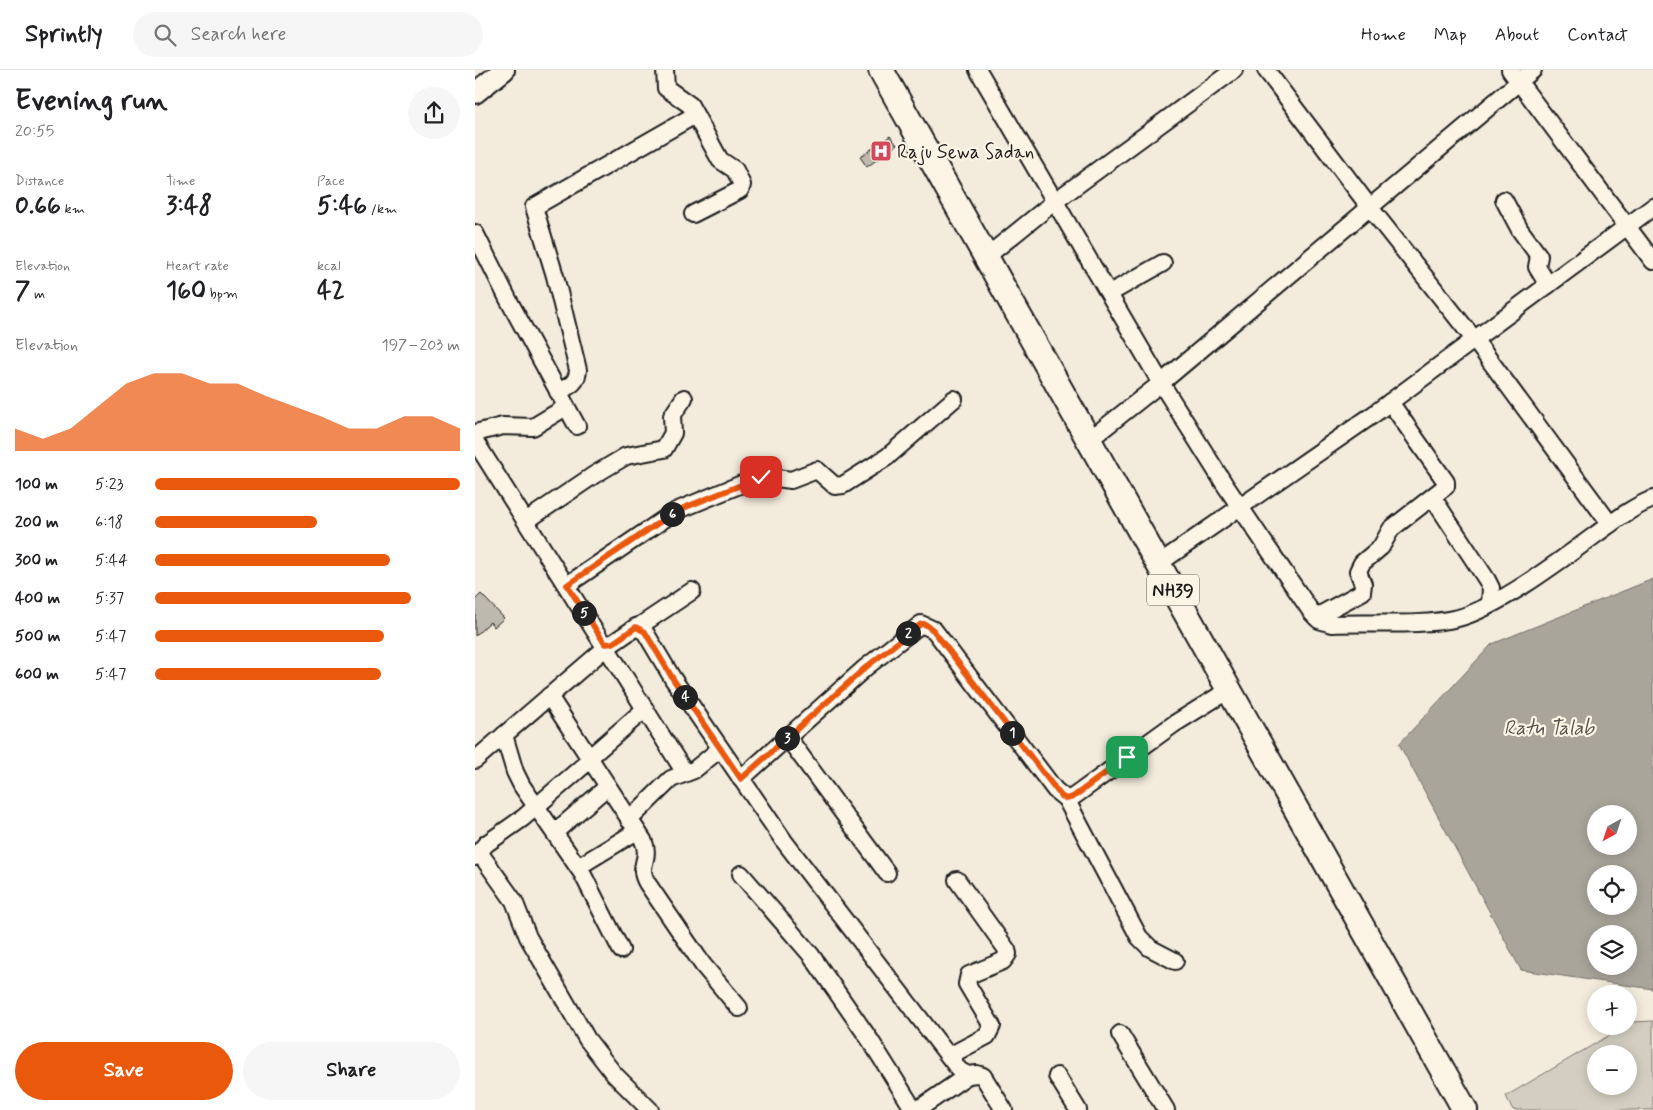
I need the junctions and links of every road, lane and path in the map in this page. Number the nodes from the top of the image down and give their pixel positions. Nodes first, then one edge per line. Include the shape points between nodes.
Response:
1 (505, 70) edge
2 (665, 70) edge
3 (868, 70) edge
4 (881, 70) edge
5 (978, 70) edge
6 (1233, 70) edge
7 (1267, 70) edge
8 (1533, 70) edge
9 (1514, 76) edge
10 (475, 94) edge
11 (695, 115) junction
12 (1504, 200) dead end
13 (1054, 202) junction
14 (1653, 208) edge
15 (1371, 209) junction
16 (693, 214) dead end
17 (1627, 227) junction
18 (475, 233) edge
19 (985, 257) junction
20 (1653, 261) edge
21 (1163, 263) dead end
22 (1548, 285) junction
23 (1110, 293) junction
24 (1474, 339) junction
25 (1161, 384) junction
26 (558, 392) junction
27 (684, 398) dead end
28 (954, 399) dead end
29 (1390, 402) junction
30 (566, 407) junction
31 (577, 426) dead end
32 (475, 433) edge
33 (1089, 440) junction
34 (475, 441) edge
35 (1433, 498) junction
36 (1653, 499) edge
37 (1241, 507) junction
38 (526, 521) junction
39 (1610, 524) junction
40 (1158, 564) junction
41 (567, 585) junction
42 (693, 591) dead end
43 (1490, 604) junction
44 (1316, 617) junction
45 (638, 627) junction
46 (607, 646) junction
47 (549, 696) junction
48 (1219, 696) junction
49 (645, 709) junction
50 (504, 735) junction
51 (787, 738) junction
52 (720, 749) junction
53 (590, 759) junction
54 (475, 760) edge
55 (685, 773) junction
56 (741, 779) junction
57 (607, 787) junction
58 (1066, 799) junction
59 (537, 806) junction
60 (633, 825) junction
61 (555, 832) junction
62 (477, 855) edge
63 (578, 867) junction
64 (887, 873) dead end
65 (741, 874) dead end
66 (957, 880) dead end
67 (621, 950) dead end
68 (1175, 961) dead end
69 (739, 1008) dead end
70 (1120, 1034) dead end
71 (949, 1056) junction
72 (968, 1075) junction
73 (1057, 1076) dead end
74 (650, 1110) edge
75 (916, 1110) edge
76 (1005, 1110) edge
77 (1078, 1110) edge
78 (1166, 1110) edge
79 (1449, 1110) edge
80 (1465, 1110) edge

1 - 10 main road
2 - 11 street via 666,88 689,104
3 - 48 highway, NH39
4 - 19 highway, NH39
5 - 13 street
6 - 13 street
7 - 15 street
8 - 9 street
9 - 15 street
9 - 17 street
11 - 16 street via 720,160 735,170 742,185 740,190
11 - 26 street via 534,207 578,370 573,384
12 - 22 street via 1539,256 1537,267
13 - 19 street
13 - 23 street
14 - 17 street
15 - 24 street
15 - 25 street
17 - 20 street
17 - 22 street
18 - 26 street
19 - 33 highway, NH39
21 - 23 street
22 - 24 street
23 - 25 street
24 - 29 street
24 - 39 street
25 - 33 street
25 - 37 street
26 - 30 street
27 - 38 street via 672,416 673,433 664,449 626,456
28 - 41 street via 887,457 843,485 835,486 817,470 791,480 754,479 676,511
29 - 35 street via 1446,482 1445,489
29 - 37 street
30 - 31 street
30 - 32 street via 533,427 503,426
33 - 40 highway, NH39
34 - 38 street
35 - 43 street via 1487,580 1491,588
35 - 44 street via 1391,529 1381,547 1362,563 1358,571 1362,592
36 - 39 street
37 - 40 street
37 - 44 street
38 - 41 street
39 - 43 street
40 - 80 highway, NH39
41 - 46 street
42 - 45 street
43 - 44 street via 1459,618 1425,623 1332,624
45 - 46 street
45 - 52 street via 645,632
46 - 47 street
46 - 49 street
47 - 50 street
47 - 53 street
48 - 58 street
48 - 79 highway, NH39
49 - 53 street
49 - 55 street
50 - 54 street
50 - 59 street via 515,772
51 - 56 street
51 - 58 street via 865,668 916,626 925,624 933,630 1055,790
51 - 64 street
52 - 55 street via 694,770
52 - 56 street
53 - 57 street
53 - 59 street
55 - 60 street via 671,779
56 - 71 street via 842,918
57 - 60 street
57 - 61 street
58 - 68 street via 1139,937 1150,948
59 - 61 street
59 - 62 street
60 - 63 street
60 - 69 street via 647,851 642,872 647,883 703,965
61 - 63 street
62 - 74 street via 514,901 529,937 587,1039 613,1074
63 - 67 street
65 - 75 street via 811,955
66 - 71 street via 1008,954 1003,960 969,975 967,984 992,1026 987,1036
70 - 78 street
71 - 72 street via 960,1071
72 - 75 street
72 - 76 street via 983,1076
73 - 77 street

